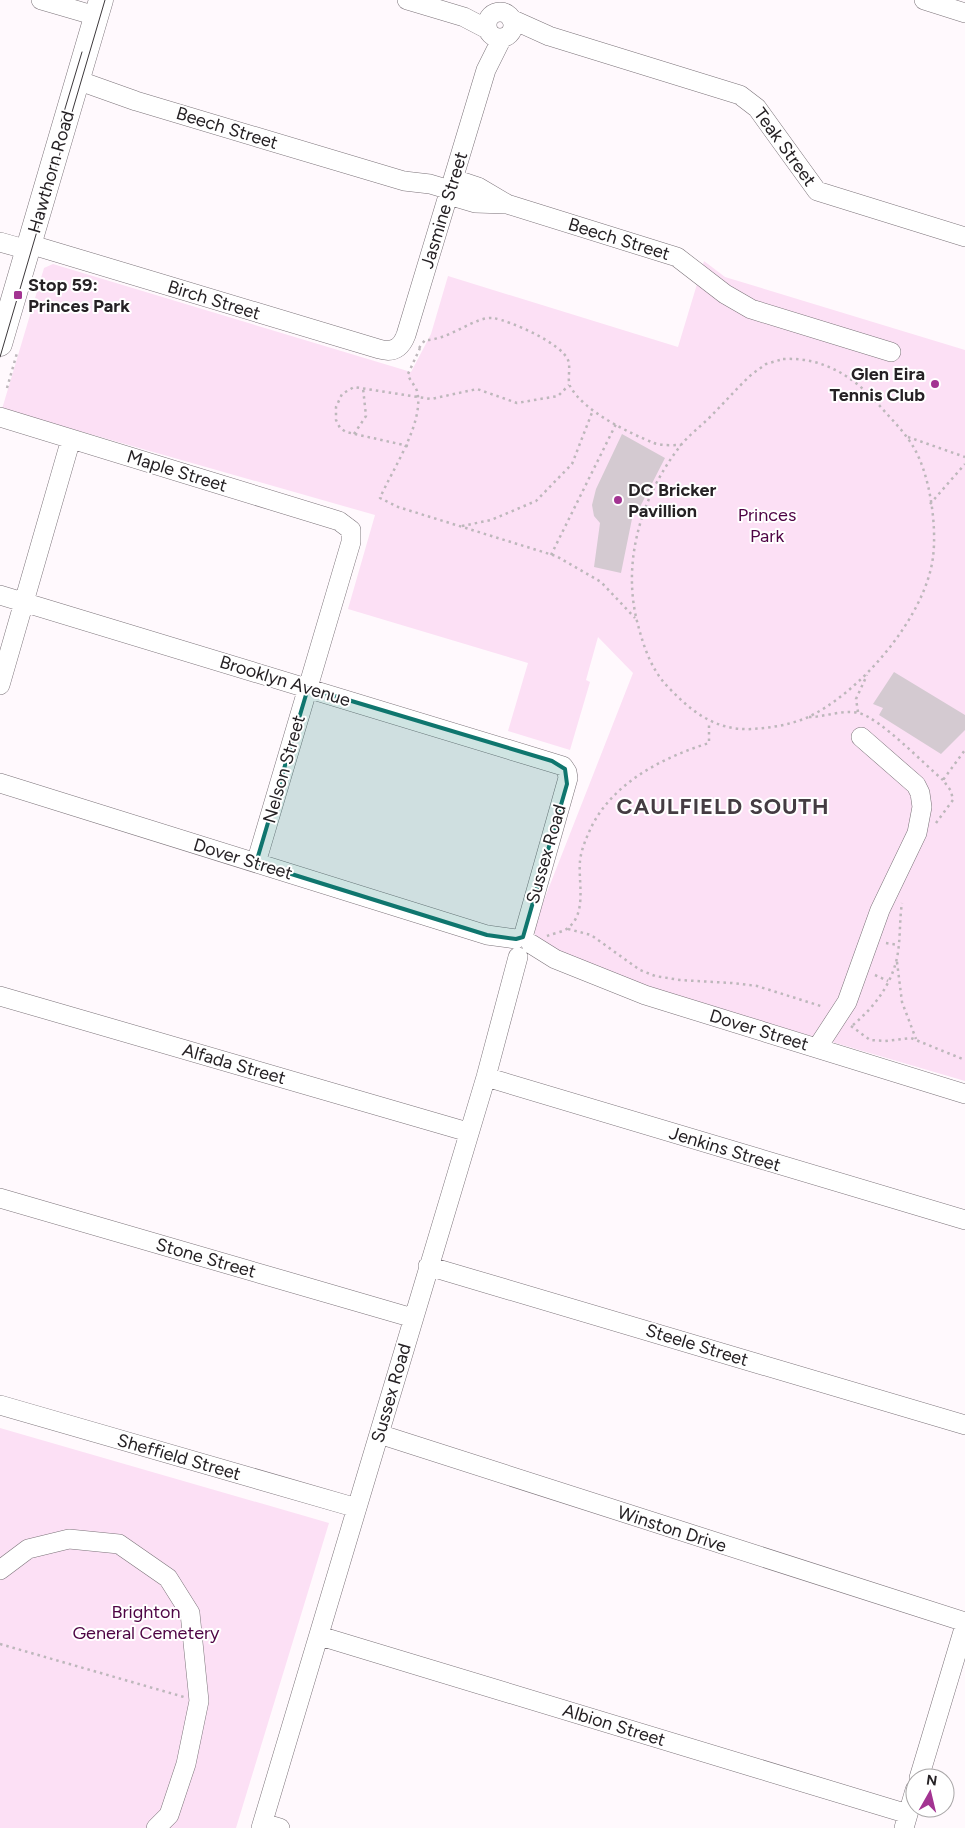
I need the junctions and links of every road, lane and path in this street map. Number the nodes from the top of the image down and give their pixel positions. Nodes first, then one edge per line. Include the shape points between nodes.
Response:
1 (41, 0) edge
2 (407, 0) edge
3 (924, 0) edge
4 (99, 8) edge
5 (965, 13) edge
6 (500, 20) edge
7 (76, 84) junction
8 (450, 191) junction
9 (965, 237) edge
10 (0, 242) edge
11 (29, 247) junction
12 (0, 344) edge
13 (407, 346) junction
14 (891, 352) dead end
15 (569, 385) junction
16 (363, 388) junction
17 (417, 396) junction
18 (593, 410) junction
19 (0, 417) edge
20 (616, 424) junction
21 (354, 434) junction
22 (906, 436) junction
23 (71, 439) junction
24 (408, 446) junction
25 (681, 446) junction
26 (965, 457) edge
27 (965, 464) edge
28 (930, 504) junction
29 (460, 526) junction
30 (351, 530) joint
31 (551, 555) junction
32 (0, 595) edge
33 (24, 602) junction
34 (636, 619) junction
35 (869, 672) junction
36 (0, 684) edge
37 (308, 688) junction
38 (858, 712) dead end
39 (710, 722) junction
40 (861, 737) dead end
41 (965, 750) edge
42 (567, 772) joint
43 (0, 783) edge
44 (935, 825) dead end
45 (256, 863) junction
46 (904, 894) dead end
47 (568, 928) junction
48 (886, 943) dead end
49 (898, 945) junction
50 (524, 946) junction
51 (896, 961) junction
52 (875, 975) dead end
53 (888, 981) junction
54 (0, 996) edge
55 (844, 1021) junction
56 (916, 1039) junction
57 (817, 1048) junction
58 (965, 1060) edge
59 (486, 1077) junction
60 (965, 1094) edge
61 (468, 1132) junction
62 (0, 1198) edge
63 (965, 1220) edge
64 (428, 1266) junction
65 (413, 1318) junction
66 (0, 1405) edge
67 (965, 1425) edge
68 (379, 1434) junction
69 (357, 1508) junction
70 (0, 1570) edge
71 (965, 1624) edge
72 (320, 1636) junction
73 (0, 1644) edge
74 (199, 1701) junction
75 (922, 1768) edge
76 (906, 1821) edge
77 (268, 1826) edge
78 (156, 1828) edge

1 - 4 street
2 - 6 street, Teak Street via 464,17
3 - 5 street
4 - 7 main road, Hawthorn Road
6 - 8 street, Jasmine Street
6 - 9 street, Teak Street via 740,94 757,108 817,191
7 - 8 street, Beech Street via 404,181 428,193
7 - 11 main road, Hawthorn Road
8 - 13 street, Jasmine Street
8 - 14 street, Beech Street via 475,203 507,204 677,256 742,305
10 - 11 street, Birch Street
11 - 12 main road, Hawthorn Road
11 - 13 street, Birch Street via 379,349 387,351
13 - 15 path via 443,338 483,319 495,319 535,335 561,351 570,367
13 - 17 path via 408,374
15 - 17 path via 558,396 517,404 477,389 431,399
15 - 18 path
16 - 17 path
16 - 21 path via 366,416
16 - 21 path via 354,387 342,394 336,407 340,428
17 - 24 path
18 - 20 path
18 - 29 path via 572,464 536,501 491,520
19 - 23 street, Maple Street
20 - 25 path via 656,444
20 - 31 path
21 - 24 path
22 - 25 path via 873,398 845,374 815,361 793,358 773,361 752,374
22 - 26 path
22 - 28 path via 920,462
23 - 30 street, Maple Street via 339,521
23 - 33 street
24 - 29 path via 396,463 380,498 398,507
25 - 34 path via 652,495 636,538 630,580
27 - 28 path
28 - 35 path via 934,549 924,588 893,644
29 - 31 path
30 - 37 street, Nelson Street via 351,542
31 - 34 path via 601,582
32 - 33 street, Brooklyn Avenue
33 - 36 street
33 - 37 street, Brooklyn Avenue
34 - 39 path via 647,653 663,682
35 - 38 path via 856,699
35 - 39 path via 832,702 795,722 744,730
37 - 42 street, Brooklyn Avenue via 552,761
37 - 45 street, Nelson Street
39 - 47 path via 709,744 668,759 627,783 613,794 598,814 584,843 580,898
40 - 55 street via 916,785 922,807 912,845 884,902 847,1002
41 - 44 path via 943,780 952,791 953,800
42 - 50 street, Sussex Road via 567,784 531,908
43 - 45 street, Dover Street
45 - 50 street, Dover Street
46 - 49 path
47 - 50 path
47 - 55 path via 591,935 640,970 655,976 765,988 813,1002
48 - 49 path
49 - 51 path
50 - 57 street, Dover Street via 645,995
50 - 59 street, Sussex Road
51 - 53 path
51 - 56 path via 902,1002
52 - 53 path
53 - 55 path via 870,1010
54 - 61 street, Alfada Street
55 - 56 path via 864,1037 877,1041 906,1037
55 - 57 street
56 - 58 path
57 - 60 street, Dover Street
59 - 61 street, Sussex Road
59 - 63 street, Jenkins Street
61 - 64 street, Sussex Road
62 - 65 street, Stone Street
64 - 65 street, Sussex Road
64 - 67 street, Steele Street
65 - 68 street, Sussex Road
66 - 69 street, Sheffield Street
68 - 69 street, Sussex Road
68 - 71 street, Winston Drive
69 - 72 street, Sussex Road
70 - 74 street via 28,1549 69,1539 119,1544 168,1578 190,1613
71 - 75 street
72 - 76 street, Albion Street
72 - 77 street, Sussex Road
73 - 74 path
74 - 78 street via 186,1764 169,1815

